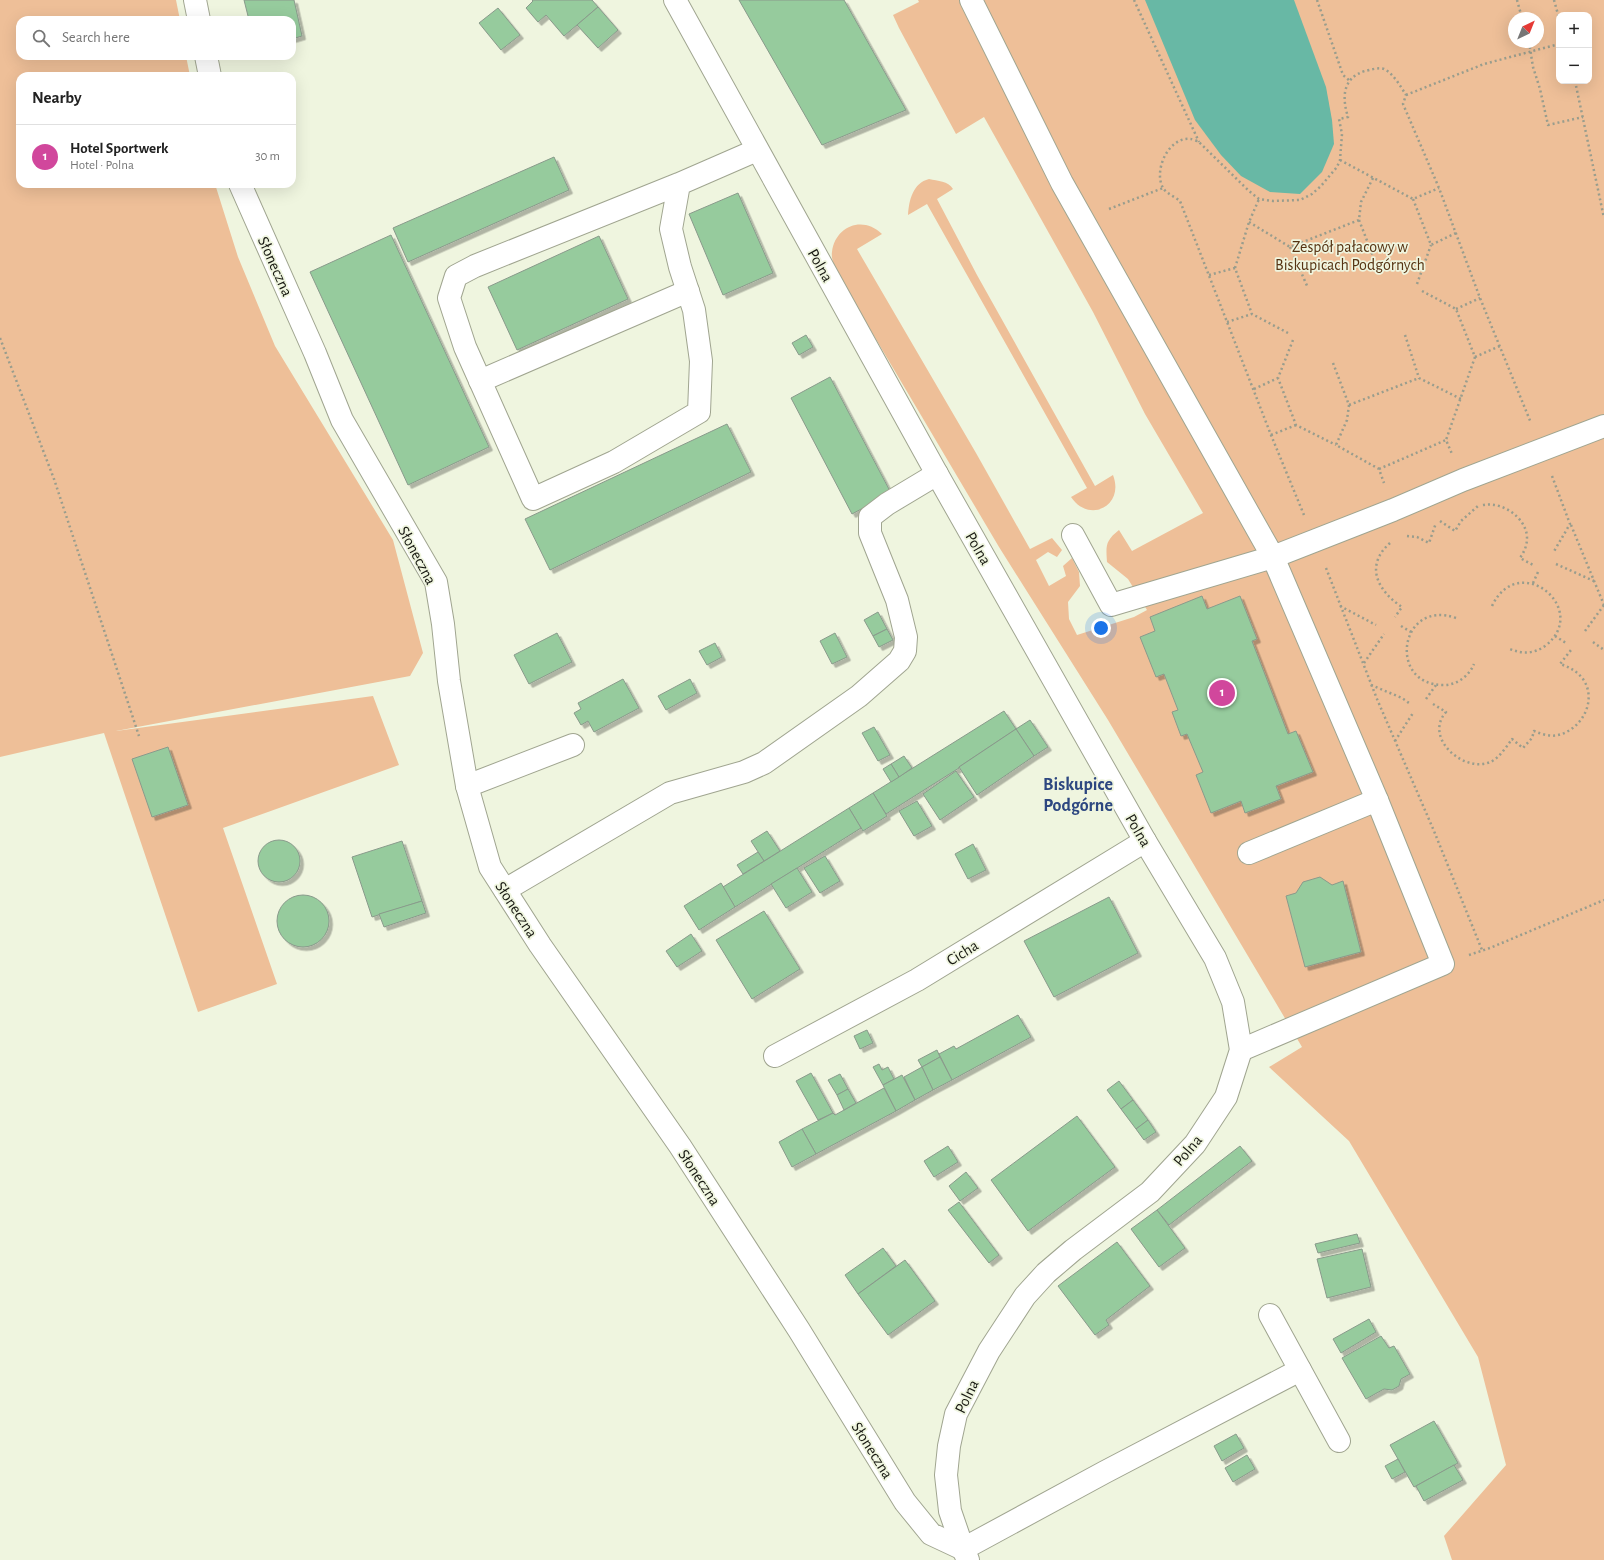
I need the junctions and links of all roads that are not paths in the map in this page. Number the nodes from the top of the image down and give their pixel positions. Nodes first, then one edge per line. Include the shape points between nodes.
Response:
1 (195, 0) edge
2 (675, 0) edge
3 (971, 0) edge
4 (198, 16) edge
5 (207, 60) edge
6 (209, 72) edge
7 (757, 150) junction
8 (679, 184) junction
9 (242, 188) edge
10 (688, 291) junction
11 (480, 381) junction
12 (1604, 426) edge
13 (937, 474) junction
14 (1073, 535) dead end
15 (1273, 557) junction
16 (573, 745) dead end
17 (467, 786) junction
18 (1377, 800) junction
19 (1145, 841) junction
20 (1249, 853) dead end
21 (505, 890) junction
22 (1241, 1050) junction
23 (775, 1056) dead end
24 (1270, 1315) dead end
25 (1300, 1370) junction
26 (1339, 1441) dead end
27 (966, 1555) edge

1 - 4 street
2 - 7 street, Polna
3 - 15 street via 1062,183
5 - 6 street
7 - 8 street
7 - 13 street, Polna
8 - 10 street via 671,229
8 - 11 street via 474,266 456,276 449,298 465,347
9 - 17 street, Słoneczna via 342,420 436,582 449,681
10 - 11 street
10 - 11 street via 694,310 701,361 699,412 614,462 534,499
12 - 15 street
13 - 19 street, Polna
13 - 21 street via 870,517 870,533 897,600 906,637 905,651 899,661 859,696 764,763 744,772 670,793
14 - 15 street via 1111,605
15 - 18 street
16 - 17 street
17 - 21 street, Słoneczna via 490,867
18 - 20 street
18 - 22 street via 1443,964
19 - 22 street, Polna via 1215,958 1233,1002
19 - 23 street, Cicha via 917,980
21 - 27 street, Słoneczna via 684,1152 906,1502 931,1534
22 - 27 street, Polna via 1226,1097 1194,1144 1150,1192 1046,1273 1025,1296 989,1351 956,1414 949,1446 946,1475 950,1511
24 - 25 street
25 - 26 street
25 - 27 street via 1105,1472

